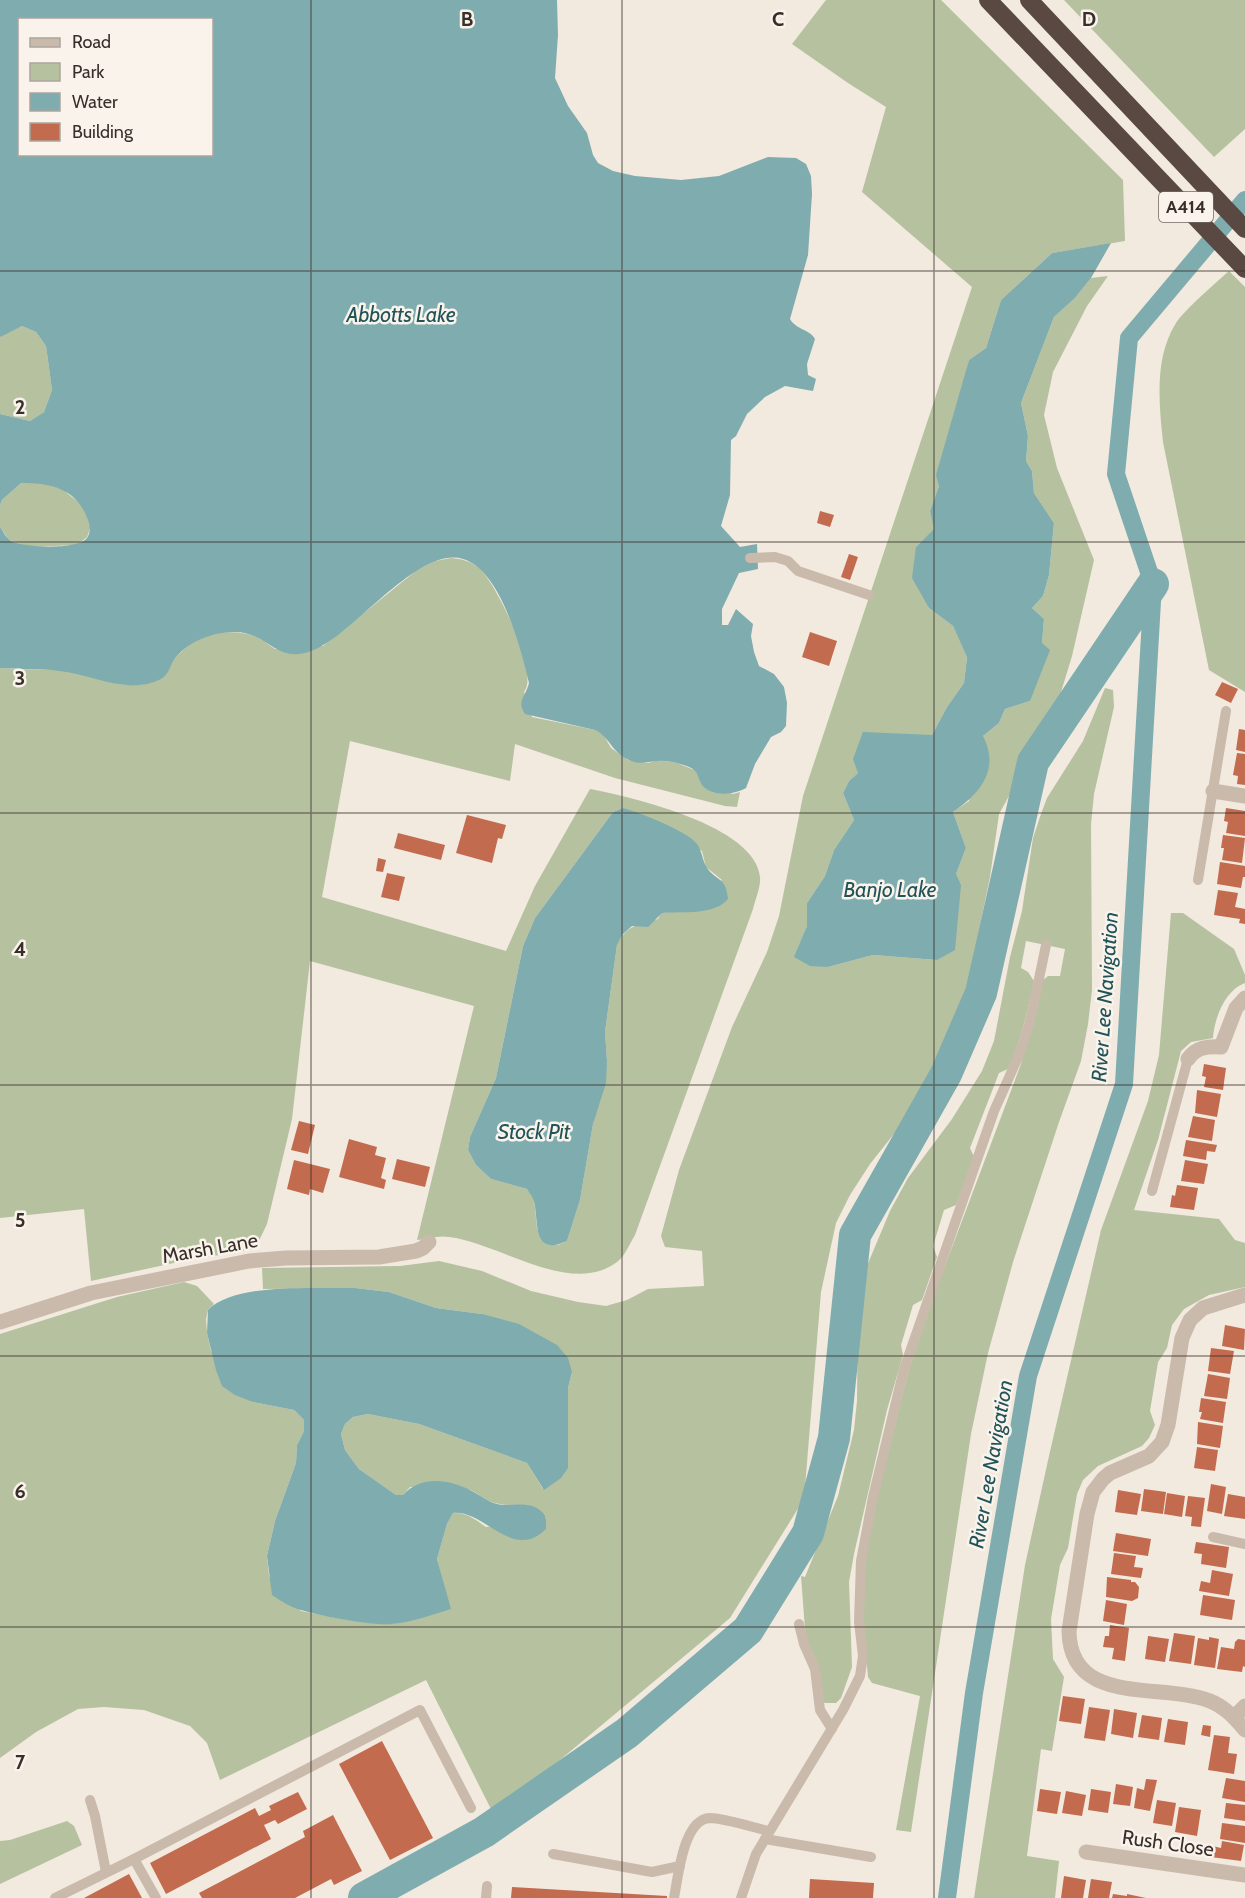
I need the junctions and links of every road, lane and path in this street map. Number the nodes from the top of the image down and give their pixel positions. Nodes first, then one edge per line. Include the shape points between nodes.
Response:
1 (988, 0) edge
2 (1029, 0) edge
3 (1245, 230) edge
4 (1245, 269) edge
5 (750, 558) dead end
6 (869, 595) dead end
7 (1226, 711) dead end
8 (1213, 791) junction
9 (1245, 796) edge
10 (1198, 880) dead end
11 (1046, 945) dead end
12 (1245, 998) edge
13 (1188, 1059) joint
14 (1152, 1191) dead end
15 (429, 1242) dead end
16 (1245, 1295) edge
17 (0, 1322) edge
18 (1214, 1537) dead end
19 (1245, 1544) edge
20 (799, 1623) dead end
21 (1240, 1712) edge
22 (832, 1729) junction
23 (1245, 1730) edge
24 (90, 1800) dead end
25 (471, 1808) dead end
26 (767, 1835) junction
27 (1086, 1852) dead end
28 (553, 1854) dead end
29 (871, 1857) dead end
30 (134, 1859) junction
31 (680, 1866) junction
32 (106, 1872) junction
33 (1245, 1875) edge
34 (487, 1886) dead end
35 (55, 1898) edge
36 (156, 1898) edge
37 (486, 1898) edge
38 (674, 1898) edge
39 (741, 1898) edge

1 - 4 highway, A414
2 - 3 highway, A414
5 - 6 lane via 788,561 798,571
7 - 8 lane
8 - 9 street
8 - 10 lane
11 - 22 lane via 1019,1055 994,1111 903,1369 861,1561 860,1676
12 - 13 street via 1236,1008 1221,1047 1200,1048
13 - 14 lane
15 - 17 street, Marsh Lane via 416,1251 379,1257 249,1261 91,1293
16 - 21 street via 1203,1308 1190,1320 1182,1338 1162,1442 1149,1456 1110,1473 1093,1492 1069,1631 1075,1662 1095,1680 1202,1698
18 - 19 lane
20 - 22 lane via 815,1669 820,1710
21 - 23 street
22 - 26 lane
24 - 32 lane
25 - 30 lane via 420,1710
26 - 29 lane
26 - 31 lane via 710,1818 700,1821 691,1832
26 - 39 lane
27 - 33 street, Rush Close
28 - 31 lane via 652,1872
30 - 32 lane
30 - 36 lane
31 - 38 lane
32 - 35 lane
34 - 37 lane

